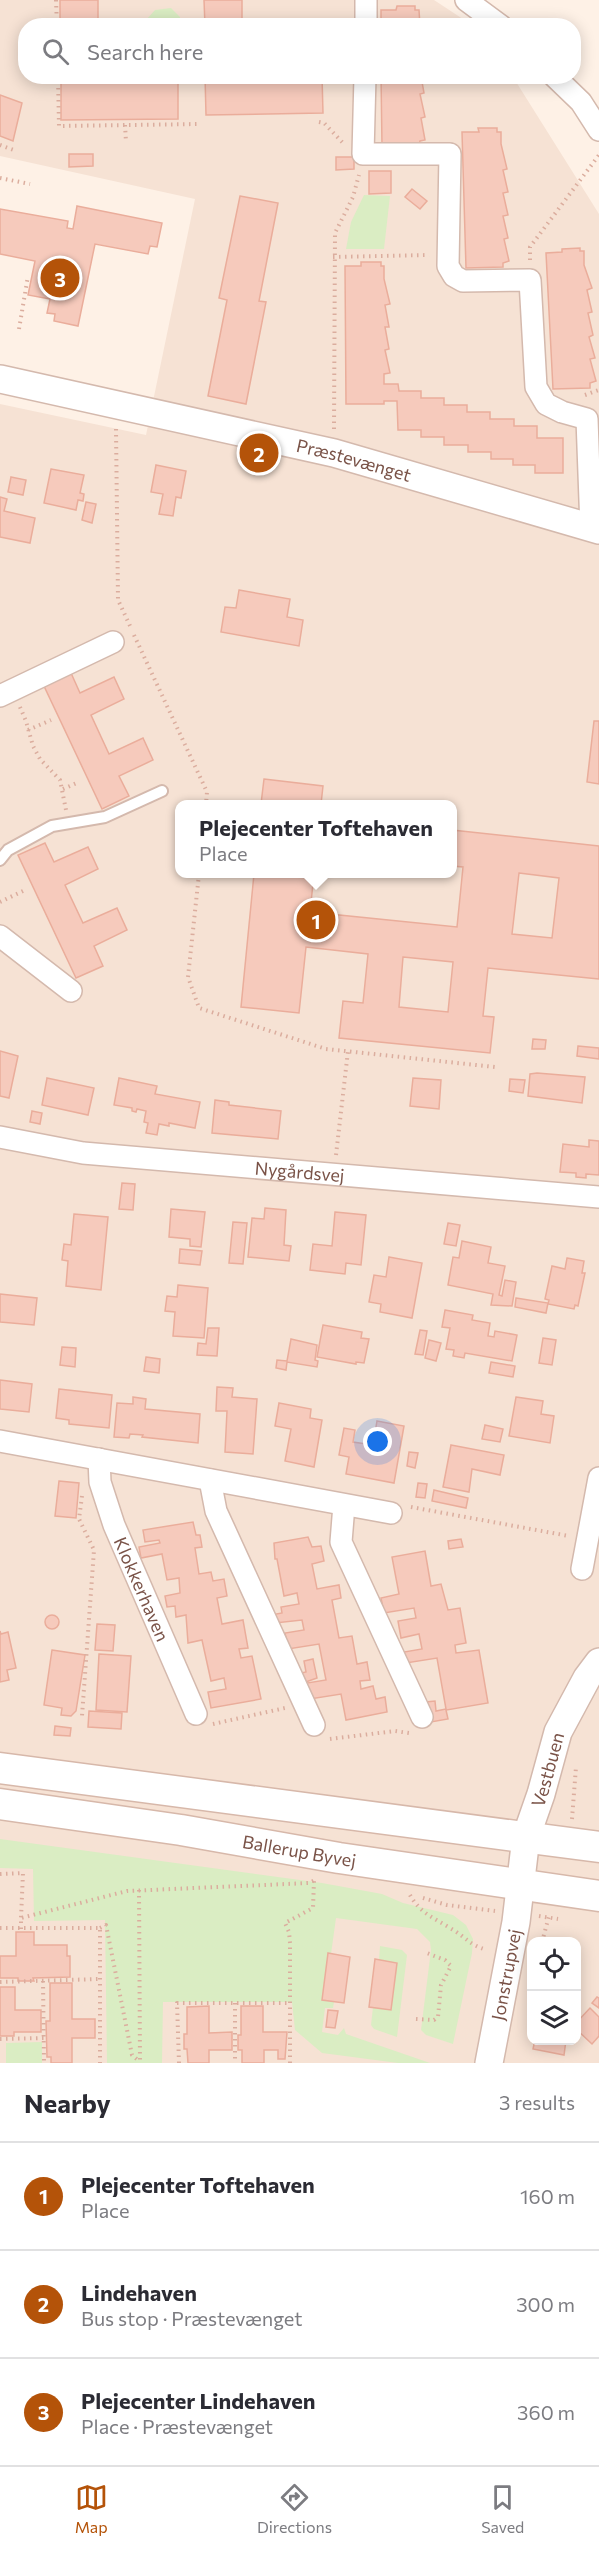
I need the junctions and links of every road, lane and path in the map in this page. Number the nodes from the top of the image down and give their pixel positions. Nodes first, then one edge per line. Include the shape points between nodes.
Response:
1 (56, 0) edge
2 (366, 0) edge
3 (466, 0) edge
4 (57, 18) edge
5 (366, 18) edge
6 (490, 18) edge
7 (58, 84) edge
8 (365, 84) edge
9 (562, 84) edge
10 (199, 124) dead end
11 (125, 125) junction
12 (599, 130) edge
13 (126, 142) dead end
14 (0, 145) edge
15 (14, 150) dead end
16 (363, 154) junction
17 (599, 154) edge
18 (0, 178) edge
19 (30, 184) dead end
20 (448, 254) junction
21 (333, 257) junction
22 (27, 276) dead end
23 (530, 280) junction
24 (19, 329) dead end
25 (0, 379) edge
26 (116, 406) junction
27 (334, 453) junction
28 (595, 529) edge
29 (113, 642) dead end
30 (6, 693) edge
31 (51, 720) dead end
32 (28, 730) junction
33 (79, 782) dead end
34 (63, 789) junction
35 (162, 791) dead end
36 (206, 800) edge
37 (68, 824) junction
38 (0, 860) edge
39 (198, 878) edge
40 (23, 891) dead end
41 (0, 902) edge
42 (0, 936) edge
43 (71, 991) dead end
44 (348, 1051) junction
45 (495, 1067) dead end
46 (0, 1137) edge
47 (334, 1174) junction
48 (599, 1197) edge
49 (0, 1441) edge
50 (93, 1458) junction
51 (599, 1478) edge
52 (210, 1480) junction
53 (344, 1505) junction
54 (391, 1513) joint
55 (587, 1540) junction
56 (582, 1569) dead end
57 (599, 1662) edge
58 (304, 1704) junction
59 (196, 1714) joint
60 (82, 1716) dead end
61 (422, 1718) joint
62 (314, 1725) joint
63 (0, 1768) edge
64 (0, 1804) edge
65 (526, 1837) junction
66 (599, 1847) edge
67 (0, 1874) edge
68 (323, 1874) dead end
69 (314, 1881) junction
70 (520, 1885) junction
71 (139, 1890) junction
72 (410, 1894) dead end
73 (599, 1896) edge
74 (21, 1918) junction
75 (0, 1928) edge
76 (100, 1928) junction
77 (21, 1929) junction
78 (424, 1952) dead end
79 (510, 1956) junction
80 (100, 1979) junction
81 (43, 1981) junction
82 (0, 1982) edge
83 (235, 2003) junction
84 (290, 2003) junction
85 (416, 2019) dead end
86 (44, 2038) junction
87 (0, 2039) edge
88 (44, 2063) edge
89 (100, 2063) edge
90 (141, 2063) edge
91 (179, 2063) edge
92 (235, 2063) edge
93 (290, 2063) edge
94 (489, 2063) edge

1 - 4 path
2 - 5 street
3 - 6 street
7 - 11 path via 59,126
8 - 16 street
9 - 12 street
10 - 11 path
11 - 13 path
14 - 15 path
16 - 20 street via 450,154
16 - 21 path via 353,197 335,233
17 - 23 path via 530,248
18 - 19 path
20 - 21 path
20 - 23 street via 448,266 463,281
21 - 27 path
22 - 24 path
23 - 28 street via 536,387 546,404 587,418
25 - 26 street, Præstevænget
26 - 27 street, Præstevænget
26 - 36 path via 118,600 207,792
27 - 28 street, Præstevænget
29 - 30 street
30 - 32 path
31 - 32 path
32 - 34 path via 40,759 60,780
33 - 34 path
34 - 37 path
35 - 37 lane via 105,817
37 - 38 lane via 52,826 8,850
39 - 44 path via 188,977 199,1008 326,1049
40 - 41 path
42 - 43 street
44 - 45 path
44 - 47 path
46 - 47 street, Nygårdsvej via 83,1153
47 - 48 street, Nygårdsvej
49 - 50 street
50 - 52 street
50 - 59 street, Klokkerhaven via 114,1525
50 - 60 path via 79,1519 94,1550
51 - 55 street
52 - 53 street
52 - 58 street via 216,1511
53 - 54 street
53 - 61 street via 341,1542
54 - 55 path via 412,1507
55 - 56 street
57 - 65 street, Vestbuen via 558,1731
58 - 59 path via 215,1724 203,1724
58 - 62 street
61 - 62 path via 426,1728 411,1733 395,1731 354,1738 329,1739
63 - 65 main road
64 - 70 main road, Ballerup Byvej
65 - 66 main road
65 - 70 street, Vestbuen
67 - 74 path via 23,1874
68 - 69 path
69 - 71 path
69 - 84 path via 313,1908 285,1923 290,1942
70 - 73 main road, Ballerup Byvej
70 - 79 street, Jonstrupvej
71 - 74 path
71 - 90 path
72 - 79 path via 424,1913 471,1946
74 - 77 path
75 - 77 path
76 - 77 path
76 - 80 path
76 - 90 path via 106,1925 132,2055
78 - 85 path via 451,1966 441,1985 438,2017
79 - 94 street, Jonstrupvej
80 - 81 path
80 - 89 path
81 - 82 path
81 - 86 path
83 - 84 path
83 - 91 path via 177,2003
83 - 92 path
84 - 93 path
86 - 87 path
86 - 88 path

